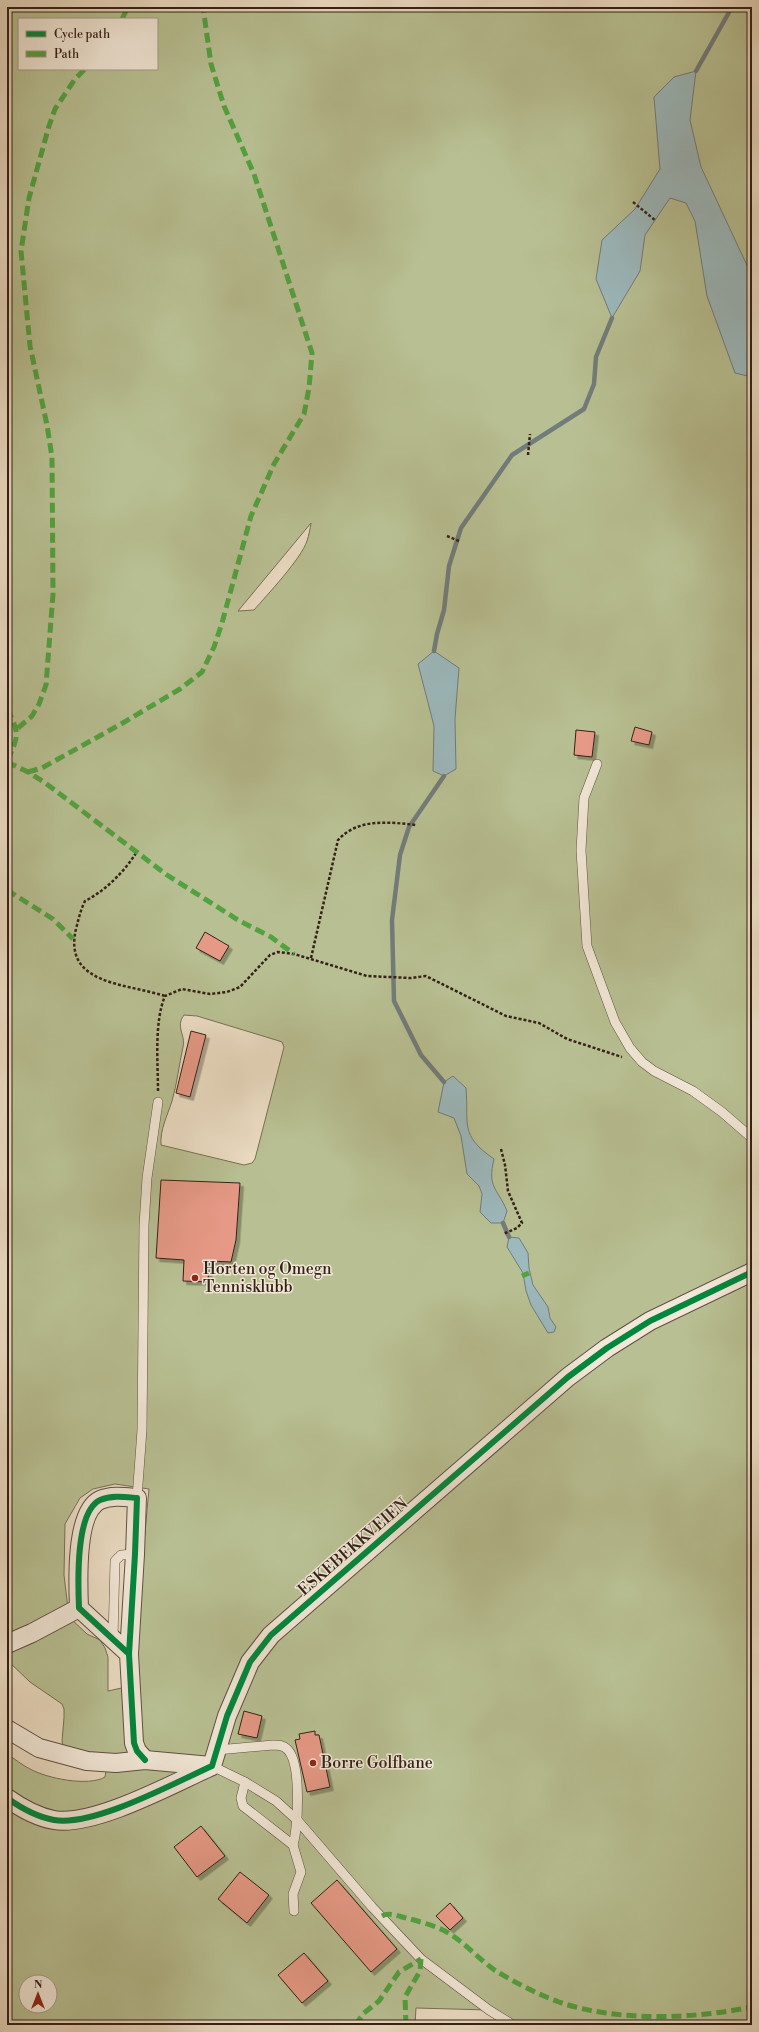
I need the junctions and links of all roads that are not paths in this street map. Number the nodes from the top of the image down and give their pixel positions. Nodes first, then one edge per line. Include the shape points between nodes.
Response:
1 (597, 764) dead end
2 (158, 1102) road end
3 (752, 1138) edge
4 (752, 1272) edge
5 (137, 1498) junction
6 (135, 1554) junction
7 (79, 1608) junction
8 (113, 1641) junction
9 (7, 1644) edge
10 (129, 1654) junction
11 (7, 1729) edge
12 (214, 1758) junction
13 (145, 1760) junction
14 (245, 1782) junction
15 (7, 1798) edge
16 (298, 1821) junction
17 (293, 1845) junction
18 (294, 1911) dead end
19 (514, 2025) edge

1 - 3 lane via 584,798 581,850 587,946 615,1022 630,1048 642,1062 693,1091
2 - 5 lane via 147,1178 144,1225 142,1430
4 - 12 street, ESKEBEKKVEIEN via 650,1321 602,1351 568,1377 271,1635 250,1662 227,1716
5 - 6 street
5 - 7 street via 113,1497 99,1501 89,1513 84,1523 77,1569
6 - 8 lane via 121,1555 115,1561
6 - 10 street
7 - 8 street
7 - 9 street
8 - 10 street
10 - 13 street via 134,1742 137,1751
11 - 13 street via 39,1748 86,1761 116,1763
12 - 13 street
12 - 14 lane
12 - 15 street via 110,1812 84,1819 55,1820 30,1813
12 - 16 lane via 273,1745 286,1748 294,1763
14 - 16 lane via 276,1801
14 - 17 lane via 241,1798 243,1806
16 - 17 lane
16 - 19 lane via 372,1908 421,1959 489,2010
17 - 18 lane via 301,1872 293,1894

